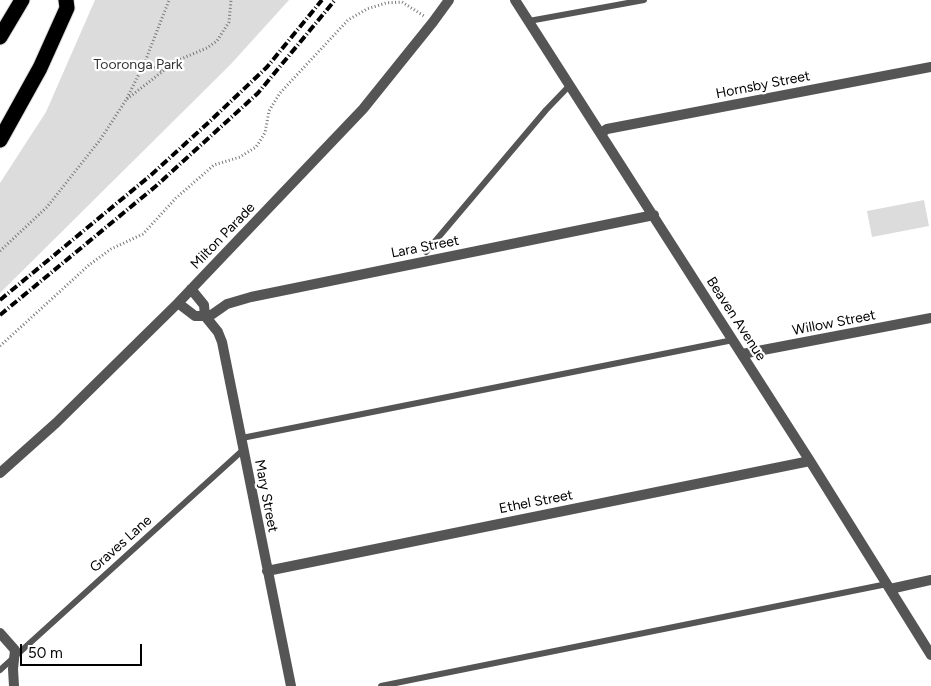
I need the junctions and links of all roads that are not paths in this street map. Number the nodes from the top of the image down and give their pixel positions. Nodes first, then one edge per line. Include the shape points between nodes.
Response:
1 (22, 0) edge
2 (66, 0) edge
3 (449, 0) edge
4 (515, 0) edge
5 (644, 0) edge
6 (529, 21) junction
7 (0, 37) edge
8 (931, 67) edge
9 (570, 85) junction
10 (601, 133) junction
11 (0, 140) edge
12 (654, 216) junction
13 (426, 252) dead end
14 (191, 289) junction
15 (178, 303) junction
16 (206, 317) junction
17 (931, 318) edge
18 (733, 340) junction
19 (742, 354) junction
20 (242, 438) junction
21 (243, 450) junction
22 (810, 461) junction
23 (0, 474) edge
24 (267, 571) junction
25 (931, 580) edge
26 (889, 587) junction
27 (0, 633) edge
28 (931, 655) edge
29 (15, 656) junction
30 (0, 670) edge
31 (14, 686) edge
32 (291, 686) edge
33 (381, 686) edge

1 - 7 highway
2 - 11 highway via 67,8 40,68
3 - 14 street, Milton Parade via 363,109
4 - 6 street, Beaven Avenue
5 - 6 lane
6 - 9 street, Beaven Avenue
8 - 10 street, Hornsby Street via 607,129
9 - 10 street, Beaven Avenue
9 - 13 lane
10 - 12 street, Beaven Avenue
12 - 16 street, Lara Street via 251,297 227,304
12 - 18 street, Beaven Avenue
14 - 15 street, Milton Parade
14 - 16 street, Mary Street via 204,305
15 - 16 street via 195,316
15 - 23 street, Milton Parade
16 - 20 street, Mary Street via 222,342
17 - 19 street, Willow Street
18 - 19 street, Beaven Avenue
18 - 20 lane
19 - 22 street, Beaven Avenue
20 - 21 street, Mary Street
21 - 24 street, Mary Street
21 - 29 lane, Graves Lane
22 - 24 street, Ethel Street
22 - 26 street, Beaven Avenue
24 - 32 street, Mary Street
25 - 26 street
26 - 28 street, Beaven Avenue
26 - 33 lane
27 - 29 street via 15,650
29 - 30 lane, Graves Lane
29 - 31 street

